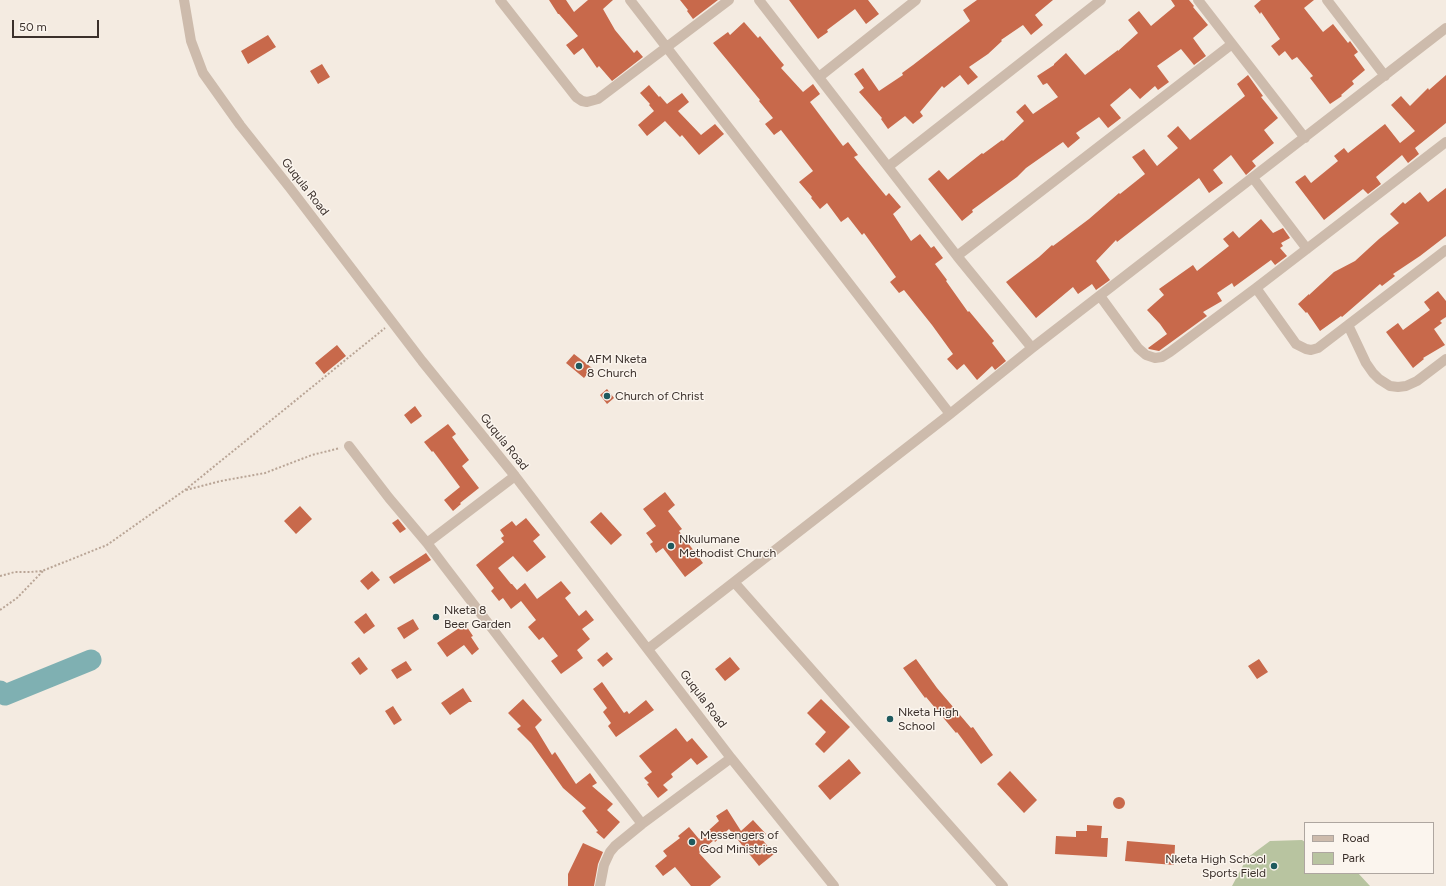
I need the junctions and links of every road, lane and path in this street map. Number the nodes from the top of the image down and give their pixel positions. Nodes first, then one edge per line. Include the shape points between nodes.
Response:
1 (184, 0) edge
2 (500, 0) edge
3 (630, 0) edge
4 (729, 0) edge
5 (759, 0) edge
6 (916, 0) edge
7 (1101, 0) edge
8 (1198, 0) edge
9 (1327, 0) edge
10 (1446, 28) edge
11 (1232, 44) junction
12 (666, 47) junction
13 (1385, 76) junction
14 (819, 77) junction
15 (1305, 138) junction
16 (1446, 142) edge
17 (889, 166) junction
18 (1253, 178) junction
19 (1307, 249) junction
20 (1446, 250) edge
21 (957, 256) junction
22 (1256, 288) junction
23 (1100, 296) junction
24 (392, 322) junction
25 (1348, 325) junction
26 (1032, 348) junction
27 (1446, 359) edge
28 (950, 414) junction
29 (349, 446) joint
30 (515, 476) junction
31 (185, 490) junction
32 (427, 543) junction
33 (44, 570) junction
34 (0, 576) edge
35 (734, 582) junction
36 (0, 610) edge
37 (648, 649) junction
38 (731, 758) junction
39 (642, 824) junction
40 (600, 886) edge
41 (834, 886) edge
42 (1003, 886) edge

1 - 24 street, Guqula Road via 191,41 203,73
2 - 12 street via 576,97 582,101 592,102 598,99
3 - 12 street
4 - 12 street
5 - 14 street
6 - 14 street
7 - 17 street
8 - 11 street
9 - 13 street
10 - 13 street
11 - 15 street
11 - 21 street
12 - 28 street
13 - 15 street
14 - 17 street
15 - 18 street
16 - 19 street
17 - 21 street
18 - 19 street
18 - 23 street
19 - 22 street
20 - 25 street
21 - 26 street
22 - 23 street via 1170,352 1155,358 1138,348
22 - 25 street via 1300,347 1311,350 1318,348
23 - 26 street
24 - 30 street, Guqula Road
24 - 31 path
25 - 27 street via 1372,373 1390,386 1406,386 1417,381
26 - 28 street
28 - 35 street
29 - 31 path via 312,455 265,473
29 - 32 street
30 - 32 street
30 - 37 street, Guqula Road
31 - 33 path via 107,545
32 - 39 street
33 - 34 path
33 - 36 path via 17,598
35 - 37 street
35 - 42 street
37 - 38 street, Guqula Road
38 - 39 street
38 - 41 street, Guqula Road
39 - 40 street via 610,852 604,865

